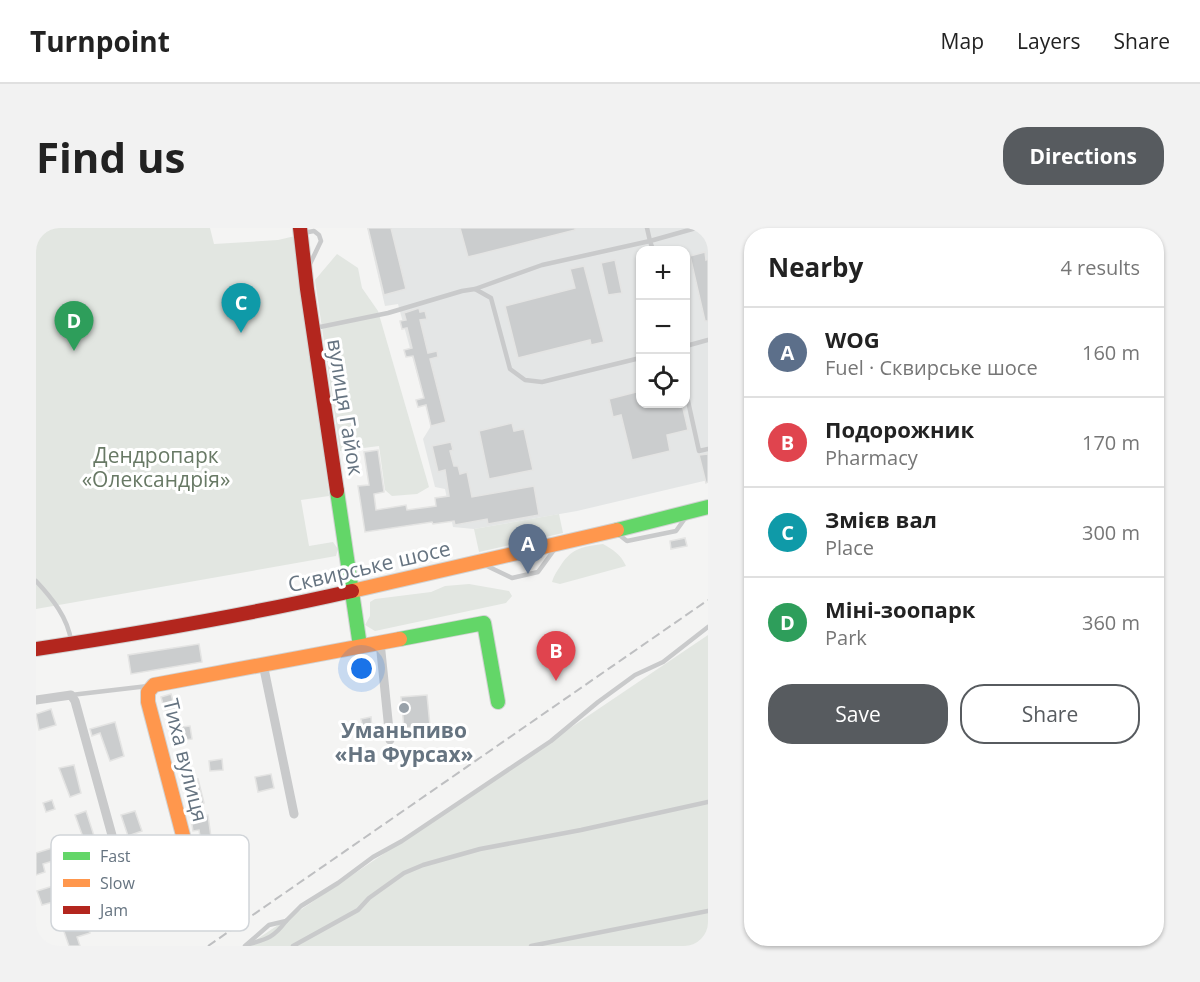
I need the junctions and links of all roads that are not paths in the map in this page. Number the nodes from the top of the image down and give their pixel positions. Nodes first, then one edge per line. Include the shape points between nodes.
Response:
1 (647, 228) edge
2 (696, 228) edge
3 (300, 231) edge
4 (650, 242) junction
5 (652, 246) edge
6 (305, 273) junction
7 (476, 289) junction
8 (313, 329) junction
9 (708, 340) edge
10 (690, 345) edge
11 (636, 359) edge
12 (690, 408) edge
13 (708, 449) edge
14 (708, 507) edge
15 (557, 545) junction
16 (479, 562) junction
17 (36, 582) edge
18 (351, 592) junction
19 (708, 627) edge
20 (380, 642) junction
21 (71, 644) junction
22 (360, 646) junction
23 (36, 649) edge
24 (263, 664) junction
25 (154, 685) junction
26 (71, 695) junction
27 (36, 700) edge
28 (498, 702) dead end
29 (390, 740) dead end
30 (708, 801) edge
31 (294, 814) dead end
32 (112, 835) edge
33 (183, 835) edge
34 (708, 911) edge
35 (286, 921) junction
36 (247, 945) edge
37 (293, 946) edge
38 (531, 946) edge

1 - 4 lane
2 - 4 lane
3 - 6 street, вулиця Гайок
3 - 6 lane via 314,231 321,241
4 - 5 lane
4 - 7 lane via 542,265
6 - 8 street, вулиця Гайок
7 - 8 lane
7 - 11 lane via 491,298 510,369 525,380 542,382
8 - 18 street, вулиця Гайок
9 - 10 lane
12 - 13 lane via 699,451
14 - 15 street, Сквирське шосе
15 - 16 street, Сквирське шосе
15 - 16 lane via 538,572 512,578
16 - 18 street, Сквирське шосе
17 - 21 lane via 69,627
18 - 21 street, Сквирське шосе via 196,624
18 - 22 street, вулиця Гайок
19 - 35 lane via 663,662 635,675 551,741 402,842 373,856 301,906
20 - 22 street
20 - 28 street via 484,623
20 - 29 street
21 - 23 street, Сквирське шосе
22 - 24 street
24 - 25 street
24 - 31 street
25 - 26 lane
25 - 33 street, Тиха вулиця via 148,692 148,702
26 - 27 street
26 - 32 street
30 - 37 lane via 480,849 423,865 404,873 358,909
34 - 38 lane
35 - 36 lane via 269,925
35 - 36 lane via 276,934

